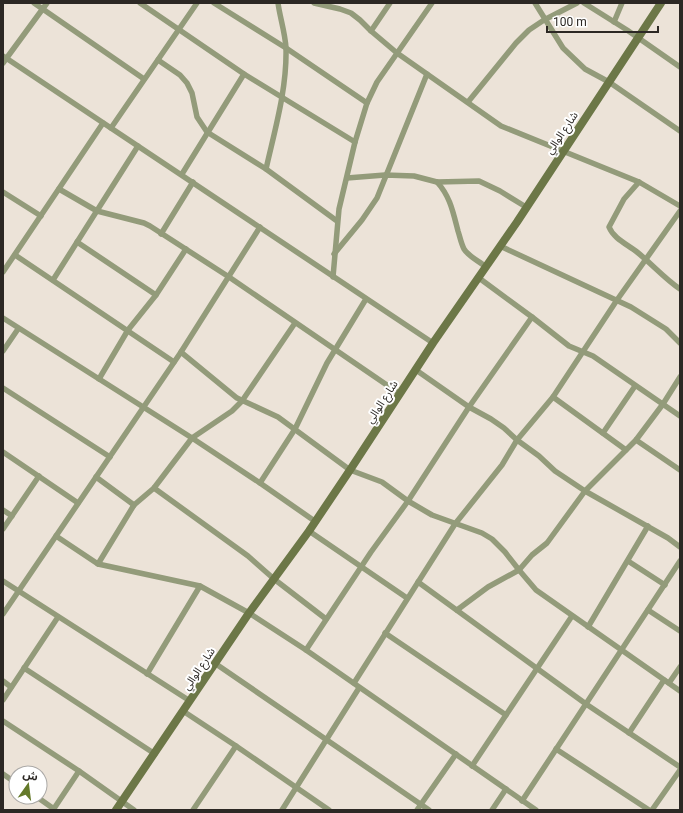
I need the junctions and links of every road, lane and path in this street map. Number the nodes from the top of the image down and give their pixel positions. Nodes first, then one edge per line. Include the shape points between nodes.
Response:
1 (34, 3) edge
2 (48, 3) edge
3 (140, 3) edge
4 (197, 3) edge
5 (214, 3) edge
6 (278, 3) edge
7 (314, 3) edge
8 (390, 3) edge
9 (432, 3) edge
10 (535, 3) edge
11 (577, 3) edge
12 (584, 3) edge
13 (622, 3) edge
14 (661, 3) edge
15 (326, 4) edge
16 (43, 9) junction
17 (544, 20) junction
18 (614, 22) junction
19 (179, 29) junction
20 (371, 31) junction
21 (638, 38) junction
22 (286, 48) junction
23 (397, 53) junction
24 (4, 59) edge
25 (158, 60) junction
26 (680, 67) edge
27 (244, 74) junction
28 (427, 74) junction
29 (144, 79) junction
30 (609, 82) junction
31 (282, 98) junction
32 (468, 102) junction
33 (367, 103) junction
34 (103, 123) junction
35 (111, 128) junction
36 (680, 131) edge
37 (207, 132) junction
38 (355, 142) junction
39 (138, 146) junction
40 (563, 151) junction
41 (266, 169) junction
42 (182, 174) junction
43 (385, 175) junction
44 (347, 178) junction
45 (194, 182) junction
46 (437, 182) junction
47 (639, 182) junction
48 (59, 189) junction
49 (3, 192) edge
50 (680, 206) edge
51 (526, 207) junction
52 (97, 211) junction
53 (680, 211) edge
54 (41, 216) junction
55 (337, 221) junction
56 (260, 228) junction
57 (161, 234) junction
58 (77, 242) junction
59 (500, 246) junction
60 (186, 249) junction
61 (334, 254) junction
62 (15, 255) junction
63 (646, 260) junction
64 (486, 267) junction
65 (3, 272) edge
66 (229, 277) junction
67 (333, 277) junction
68 (479, 278) junction
69 (53, 280) junction
70 (680, 289) edge
71 (156, 295) junction
72 (366, 298) junction
73 (617, 300) junction
74 (532, 316) junction
75 (3, 318) edge
76 (294, 323) junction
77 (18, 329) junction
78 (128, 330) junction
79 (433, 343) junction
80 (680, 343) edge
81 (334, 350) junction
82 (3, 351) edge
83 (181, 352) junction
84 (582, 352) junction
85 (174, 362) junction
86 (416, 370) junction
87 (680, 377) edge
88 (99, 379) junction
89 (635, 386) junction
90 (3, 388) edge
91 (400, 394) junction
92 (553, 397) junction
93 (242, 401) junction
94 (662, 404) junction
95 (144, 407) junction
96 (469, 407) junction
97 (680, 416) edge
98 (294, 429) junction
99 (603, 433) junction
100 (192, 438) junction
101 (517, 440) junction
102 (636, 440) junction
103 (626, 450) junction
104 (3, 452) edge
105 (110, 457) junction
106 (350, 470) junction
107 (680, 470) edge
108 (39, 476) junction
109 (96, 477) junction
110 (260, 483) junction
111 (154, 488) junction
112 (585, 491) junction
113 (408, 501) junction
114 (78, 503) junction
115 (134, 505) junction
116 (3, 510) edge
117 (12, 516) junction
118 (316, 522) junction
119 (455, 524) junction
120 (648, 526) junction
121 (3, 529) edge
122 (309, 531) junction
123 (56, 536) junction
124 (680, 547) edge
125 (628, 561) junction
126 (680, 561) edge
127 (98, 564) junction
128 (361, 567) junction
129 (518, 570) junction
130 (274, 579) junction
131 (3, 581) edge
132 (418, 582) junction
133 (665, 585) junction
134 (200, 586) junction
135 (19, 591) junction
136 (407, 598) junction
137 (457, 610) junction
138 (648, 610) junction
139 (3, 614) edge
140 (249, 614) junction
141 (572, 616) junction
142 (58, 617) junction
143 (326, 619) junction
144 (588, 627) junction
145 (680, 631) edge
146 (385, 632) junction
147 (306, 650) junction
148 (622, 651) junction
149 (216, 664) junction
150 (680, 667) edge
151 (24, 668) junction
152 (537, 669) junction
153 (147, 674) junction
154 (3, 682) edge
155 (667, 682) junction
156 (354, 683) junction
157 (11, 687) junction
158 (359, 688) junction
159 (680, 691) edge
160 (3, 700) edge
161 (190, 701) junction
162 (586, 704) junction
163 (183, 711) junction
164 (506, 715) junction
165 (3, 721) edge
166 (629, 733) junction
167 (326, 739) junction
168 (236, 746) junction
169 (556, 749) junction
170 (155, 754) junction
171 (456, 754) junction
172 (472, 766) junction
173 (680, 766) edge
174 (680, 770) edge
175 (79, 771) junction
176 (296, 787) junction
177 (506, 789) junction
178 (122, 801) junction
179 (522, 801) junction
180 (421, 804) junction
181 (53, 809) edge
182 (116, 810) edge
183 (134, 810) edge
184 (193, 810) edge
185 (282, 810) edge
186 (329, 810) edge
187 (417, 810) edge
188 (429, 810) edge
189 (492, 810) edge
190 (536, 810) edge
191 (649, 810) edge
192 (652, 810) edge

1 - 16 street
2 - 16 street
3 - 19 street
4 - 19 street
5 - 22 street
6 - 22 street
7 - 15 street
8 - 20 street
9 - 23 street
10 - 17 street
11 - 17 street
12 - 18 street
13 - 18 street
14 - 21 main road, شارع الوالي
15 - 20 street via 351,13
16 - 24 street
16 - 29 street
17 - 30 street via 571,57 585,69
17 - 32 street via 516,43
18 - 21 street
19 - 25 street
19 - 27 street
20 - 23 street
21 - 26 street
21 - 30 main road, شارع الوالي
22 - 31 street
22 - 33 street
23 - 28 street
23 - 33 street via 377,82
24 - 34 street
25 - 29 street
25 - 37 street via 187,83 199,121
27 - 31 street
27 - 37 street
28 - 32 street
28 - 43 street
29 - 35 street
30 - 36 street
30 - 40 main road, شارع الوالي
31 - 38 street
31 - 41 street
32 - 40 street via 500,126
33 - 38 street
34 - 35 street
34 - 48 street
35 - 39 street
37 - 41 street
37 - 42 street
38 - 44 street
39 - 42 street
39 - 52 street
40 - 47 street
40 - 51 main road, شارع الوالي
41 - 55 street
42 - 45 street
43 - 44 street
43 - 46 street via 414,176
43 - 61 street via 377,198
44 - 55 street
45 - 56 street
45 - 57 street
46 - 51 street via 479,181
46 - 64 street via 451,202 464,248
47 - 50 street
47 - 63 street via 624,199 610,227 612,234
48 - 52 street
48 - 54 street
49 - 54 street
51 - 59 main road, شارع الوالي
52 - 57 street via 144,223
52 - 58 street
53 - 63 street
54 - 62 street
55 - 61 street
56 - 66 street
56 - 67 street
57 - 60 street
58 - 69 street
58 - 71 street
59 - 64 main road, شارع الوالي
59 - 73 street
60 - 66 street
60 - 71 street
61 - 67 street
62 - 65 street
62 - 69 street
63 - 70 street
63 - 73 street
64 - 68 main road, شارع الوالي
66 - 76 street
66 - 83 street
67 - 72 street
68 - 74 street
68 - 79 main road, شارع الوالي
69 - 78 street
71 - 78 street
72 - 79 street
72 - 81 street
73 - 80 street via 656,322
73 - 84 street
74 - 84 street via 570,346
74 - 96 street
75 - 77 street
76 - 81 street
76 - 93 street
77 - 82 street
77 - 88 street
78 - 85 street
78 - 88 street
79 - 86 main road, شارع الوالي
81 - 91 street
81 - 98 street
83 - 85 street
83 - 93 street
84 - 89 street via 598,359
84 - 92 street
85 - 95 street
86 - 91 main road, شارع الوالي
86 - 96 street
87 - 94 street
88 - 95 street
89 - 94 street
89 - 99 street
90 - 105 street
91 - 106 main road, شارع الوالي
92 - 99 street
92 - 101 street
93 - 98 street via 278,417
93 - 100 street via 232,411
94 - 97 street
94 - 102 street
95 - 100 street
95 - 105 street
96 - 101 street via 491,419
96 - 113 street
98 - 106 street
98 - 110 street
99 - 103 street
100 - 110 street
100 - 111 street
101 - 112 street
101 - 119 street via 502,465
102 - 103 street
102 - 107 street
103 - 112 street
104 - 108 street
105 - 109 street
106 - 113 street via 382,482
106 - 118 main road, شارع الوالي
108 - 114 street
108 - 117 street
109 - 114 street
109 - 115 street
110 - 118 street
111 - 115 street
111 - 130 street via 248,556
112 - 120 street
112 - 129 street via 547,543
113 - 119 street via 432,515
113 - 128 street
114 - 123 street
115 - 127 street
116 - 117 street
117 - 121 street
118 - 122 main road, شارع الوالي
119 - 129 street via 492,539
119 - 132 street
120 - 124 street
120 - 125 street
122 - 128 street
122 - 130 main road, شارع الوالي
123 - 127 street
123 - 135 street
125 - 133 street
125 - 144 street
126 - 133 street
127 - 134 street
128 - 136 street
128 - 143 street
129 - 137 street via 483,590
129 - 141 street via 536,590
130 - 140 main road, شارع الوالي
130 - 143 street
131 - 135 street
132 - 136 street
132 - 137 street
133 - 138 street
134 - 140 street
134 - 153 street
135 - 139 street
135 - 142 street
136 - 146 street
137 - 152 street
138 - 145 street
138 - 148 street
140 - 147 street
140 - 149 main road, شارع الوالي
141 - 144 street
141 - 152 street
142 - 151 street
142 - 153 street
143 - 147 street
144 - 148 street
146 - 156 street
146 - 164 street
147 - 156 street
148 - 155 street
148 - 162 street
149 - 161 main road, شارع الوالي
149 - 167 street
150 - 155 street
151 - 157 street
151 - 170 street
152 - 162 street
152 - 164 street
153 - 161 street
154 - 157 street
155 - 159 street
155 - 166 street
156 - 158 street
157 - 160 street
158 - 167 street
158 - 171 street
161 - 163 main road, شارع الوالي
162 - 166 street
162 - 169 street
163 - 168 street
163 - 170 main road, شارع الوالي
164 - 172 street
165 - 175 street
166 - 173 street
167 - 176 street
167 - 180 street
168 - 176 street
168 - 184 street
169 - 179 street
169 - 191 street
170 - 178 main road, شارع الوالي
171 - 172 street
171 - 180 street
172 - 177 street
174 - 192 street
175 - 178 street
175 - 181 street
176 - 185 street
176 - 186 street
177 - 179 street
177 - 189 street
178 - 182 main road, شارع الوالي
178 - 183 street
179 - 190 street
180 - 187 street
180 - 188 street

